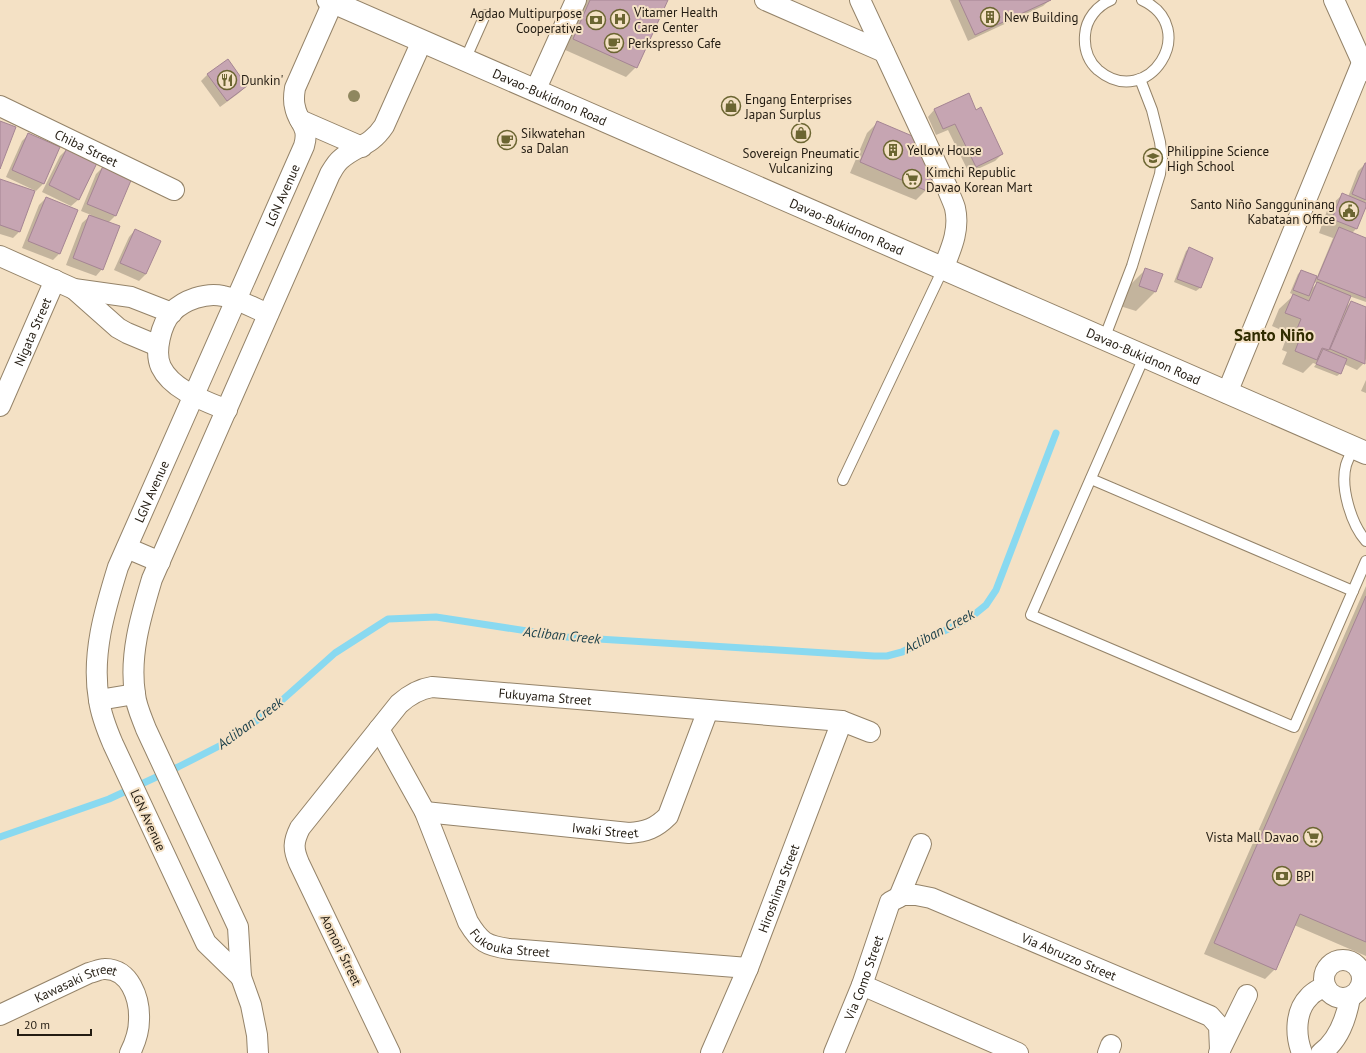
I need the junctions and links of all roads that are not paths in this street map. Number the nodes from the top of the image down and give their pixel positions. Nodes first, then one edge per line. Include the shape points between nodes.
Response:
1 (576, 0) edge
2 (765, 0) edge
3 (860, 0) edge
4 (1111, 0) edge
5 (1334, 0) edge
6 (331, 1) edge
7 (1148, 1) edge
8 (485, 15) dead end
9 (422, 41) junction
10 (884, 52) junction
11 (464, 60) junction
12 (1365, 65) edge
13 (1140, 79) junction
14 (535, 90) junction
15 (0, 106) edge
16 (300, 120) junction
17 (362, 147) junction
18 (174, 190) dead end
19 (0, 256) edge
20 (943, 269) junction
21 (55, 280) junction
22 (74, 288) junction
23 (236, 300) junction
24 (172, 313) junction
25 (268, 314) junction
26 (1104, 339) junction
27 (158, 346) junction
28 (1144, 357) junction
29 (1227, 393) junction
30 (193, 396) junction
31 (0, 406) edge
32 (226, 410) junction
33 (1360, 450) edge
34 (1091, 479) junction
35 (843, 480) dead end
36 (1366, 541) edge
37 (127, 548) junction
38 (1366, 561) edge
39 (160, 562) junction
40 (1353, 591) junction
41 (135, 694) junction
42 (99, 700) junction
43 (708, 710) junction
44 (842, 721) junction
45 (379, 729) junction
46 (870, 732) dead end
47 (425, 812) junction
48 (922, 844) dead end
49 (294, 845) joint
50 (895, 900) junction
51 (748, 968) junction
52 (241, 977) junction
53 (862, 985) junction
54 (1325, 986) junction
55 (1359, 993) edge
56 (1247, 995) dead end
57 (0, 1015) edge
58 (1220, 1052) edge
59 (130, 1053) edge
60 (258, 1053) edge
61 (390, 1053) edge
62 (711, 1053) edge
63 (834, 1053) edge
64 (1018, 1053) edge
65 (1302, 1053) edge
66 (1321, 1053) edge

1 - 14 street
2 - 10 street
3 - 10 street
4 - 13 lane via 1095,10 1088,20 1084,44 1087,56 1094,67 1115,80
5 - 12 street
6 - 9 highway, Davao-Bukidnon Road
6 - 16 street, LGN Avenue via 295,88 295,109
7 - 13 lane via 1161,14 1167,28 1168,44 1164,59 1154,71
8 - 11 lane
9 - 11 highway, Davao-Bukidnon Road
9 - 17 street, LGN Avenue via 384,126 371,142
10 - 20 street via 955,208 957,226
11 - 14 highway, Davao-Bukidnon Road
12 - 29 street
13 - 26 lane via 1152,110 1160,142 1160,174 1132,266
14 - 20 highway, Davao-Bukidnon Road
15 - 18 street, Chiba Street
16 - 17 street
16 - 23 street, LGN Avenue via 306,134 304,146
17 - 25 street, LGN Avenue via 340,160 330,174
19 - 21 street
20 - 26 highway, Davao-Bukidnon Road
20 - 35 lane
21 - 22 street
21 - 31 street, Nigata Street
22 - 24 street via 131,297
22 - 27 street via 118,328
23 - 24 street via 208,295 194,299
23 - 25 street
23 - 30 street, LGN Avenue
24 - 27 street via 165,323
25 - 32 street, LGN Avenue
26 - 28 highway, Davao-Bukidnon Road
27 - 30 street via 158,358 162,368 180,388
28 - 29 highway, Davao-Bukidnon Road
28 - 34 lane
29 - 33 highway, Davao-Bukidnon Road
30 - 32 street
30 - 37 street, LGN Avenue
32 - 39 street, LGN Avenue
33 - 36 lane via 1346,465 1344,479 1350,513
34 - 40 lane
34 - 40 lane via 1031,615 1294,728
37 - 39 street
37 - 42 street, LGN Avenue via 106,604 96,669
38 - 40 lane
39 - 41 street, LGN Avenue via 152,579 138,635 133,670
41 - 42 street
41 - 52 street, LGN Avenue via 146,729 238,927
42 - 52 street, LGN Avenue via 113,744 206,943
43 - 44 street, Fukuyama Street
43 - 45 street, Fukuyama Street via 432,687 423,688 407,696
43 - 47 street, Iwaki Street via 668,816 652,829 629,833
44 - 46 street, Fukuyama Street
44 - 51 street, Hiroshima Street
45 - 47 street, Fukouka Street
45 - 49 street, Fukuyama Street via 300,828
47 - 51 street, Fukouka Street via 468,922 484,943 510,949
48 - 50 street, Via Como Street
49 - 61 street, Aomori Street via 299,863
50 - 53 street, Via Como Street
50 - 58 street, Via Abruzzo Street via 909,895 931,898 1210,1016 1219,1026
51 - 62 street, Hiroshima Street
52 - 60 street, LGN Avenue via 251,1005
53 - 63 street, Via Como Street
53 - 64 street
54 - 55 street via 1332,996 1344,999
54 - 55 street via 1325,972 1329,966 1342,960 1349,961 1360,969 1362,975 1363,982
54 - 65 street via 1310,996 1300,1013 1297,1031
55 - 66 street via 1334,1041
56 - 58 street
57 - 59 street, Kawasaki Street via 89,973 104,969 116,971 128,979 138,1004 136,1041

